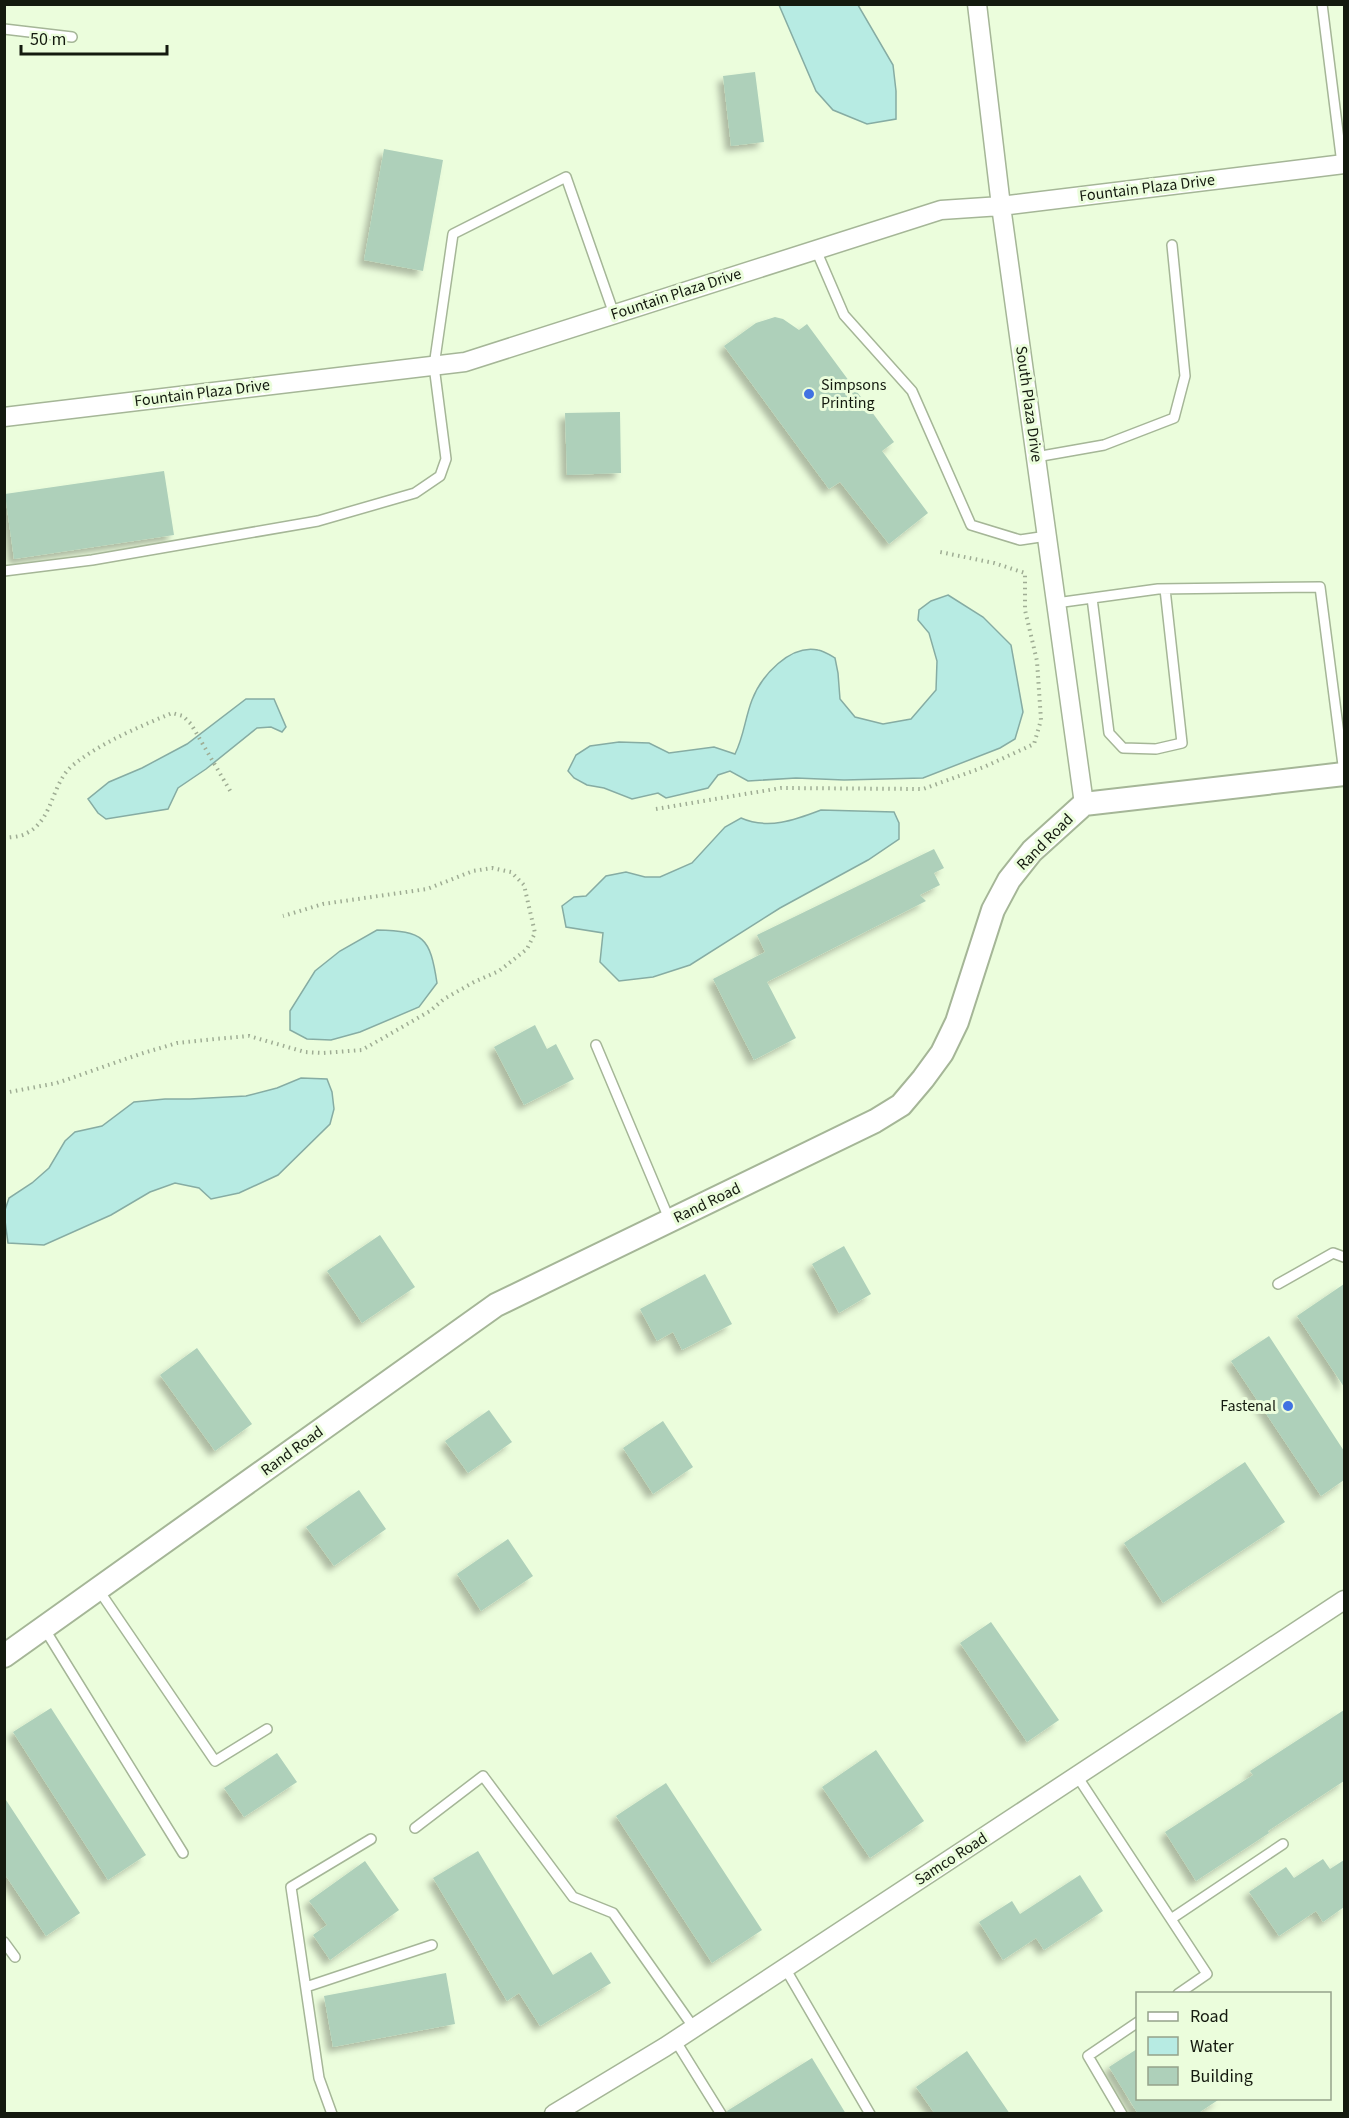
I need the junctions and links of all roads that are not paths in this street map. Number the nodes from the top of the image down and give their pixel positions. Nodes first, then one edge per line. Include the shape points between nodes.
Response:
1 (977, 4) edge
2 (1322, 4) edge
3 (4, 29) edge
4 (72, 37) dead end
5 (1343, 164) edge
6 (1001, 206) junction
7 (1172, 245) dead end
8 (816, 250) junction
9 (614, 314) junction
10 (434, 366) junction
11 (4, 417) edge
12 (1036, 457) junction
13 (1047, 536) junction
14 (4, 571) edge
15 (1166, 589) junction
16 (1092, 598) junction
17 (1056, 603) junction
18 (1344, 773) edge
19 (1084, 804) junction
20 (596, 1045) dead end
21 (670, 1221) junction
22 (1344, 1257) edge
23 (1278, 1284) dead end
24 (98, 1589) junction
25 (1344, 1600) edge
26 (44, 1628) junction
27 (4, 1656) edge
28 (267, 1729) dead end
29 (1077, 1776) junction
30 (416, 1828) dead end
31 (371, 1839) dead end
32 (1283, 1844) dead end
33 (183, 1853) dead end
34 (1171, 1919) junction
35 (4, 1942) edge
36 (432, 1945) dead end
37 (15, 1958) dead end
38 (785, 1968) junction
39 (306, 1987) junction
40 (1182, 1992) edge
41 (1136, 2023) edge
42 (694, 2028) junction
43 (675, 2040) junction
44 (332, 2114) edge
45 (554, 2114) edge
46 (721, 2114) edge
47 (870, 2114) edge
48 (1122, 2114) edge

1 - 6 street, South Plaza Drive
2 - 5 lane
3 - 4 lane
5 - 6 street, Fountain Plaza Drive
6 - 8 street, Fountain Plaza Drive via 941,210
6 - 12 street, South Plaza Drive
7 - 12 lane via 1185,376 1174,418 1104,445
8 - 9 street, Fountain Plaza Drive
8 - 13 lane via 844,315 912,391 971,525 1020,540
9 - 10 street, Fountain Plaza Drive via 465,362
9 - 10 lane via 566,177 453,234
10 - 11 street, Fountain Plaza Drive
10 - 14 lane via 446,459 440,476 415,493 318,521
12 - 13 street, South Plaza Drive
13 - 17 street, South Plaza Drive
15 - 16 lane
15 - 16 lane via 1182,743 1156,749 1123,748 1109,733
15 - 18 lane via 1320,587
16 - 17 lane
17 - 19 street, South Plaza Drive
18 - 19 street, Rand Road
19 - 21 street, Rand Road via 1032,851 1009,880 993,910 957,1022 942,1053 901,1105
20 - 21 lane
21 - 24 street, Rand Road via 496,1305
22 - 23 lane via 1333,1253
24 - 26 street, Rand Road
24 - 28 lane via 215,1761
25 - 29 street, Samco Road
26 - 27 street, Rand Road
26 - 33 lane
29 - 34 lane
29 - 38 street, Samco Road
30 - 42 lane via 483,1776 573,1897 613,1913
31 - 39 lane via 291,1887
32 - 34 lane
34 - 40 lane via 1207,1974
35 - 37 lane
36 - 39 lane
38 - 42 street, Samco Road
38 - 47 lane
39 - 44 lane via 318,2078
41 - 48 lane via 1088,2056
42 - 43 street, Samco Road
43 - 45 street, Samco Road
43 - 46 lane

